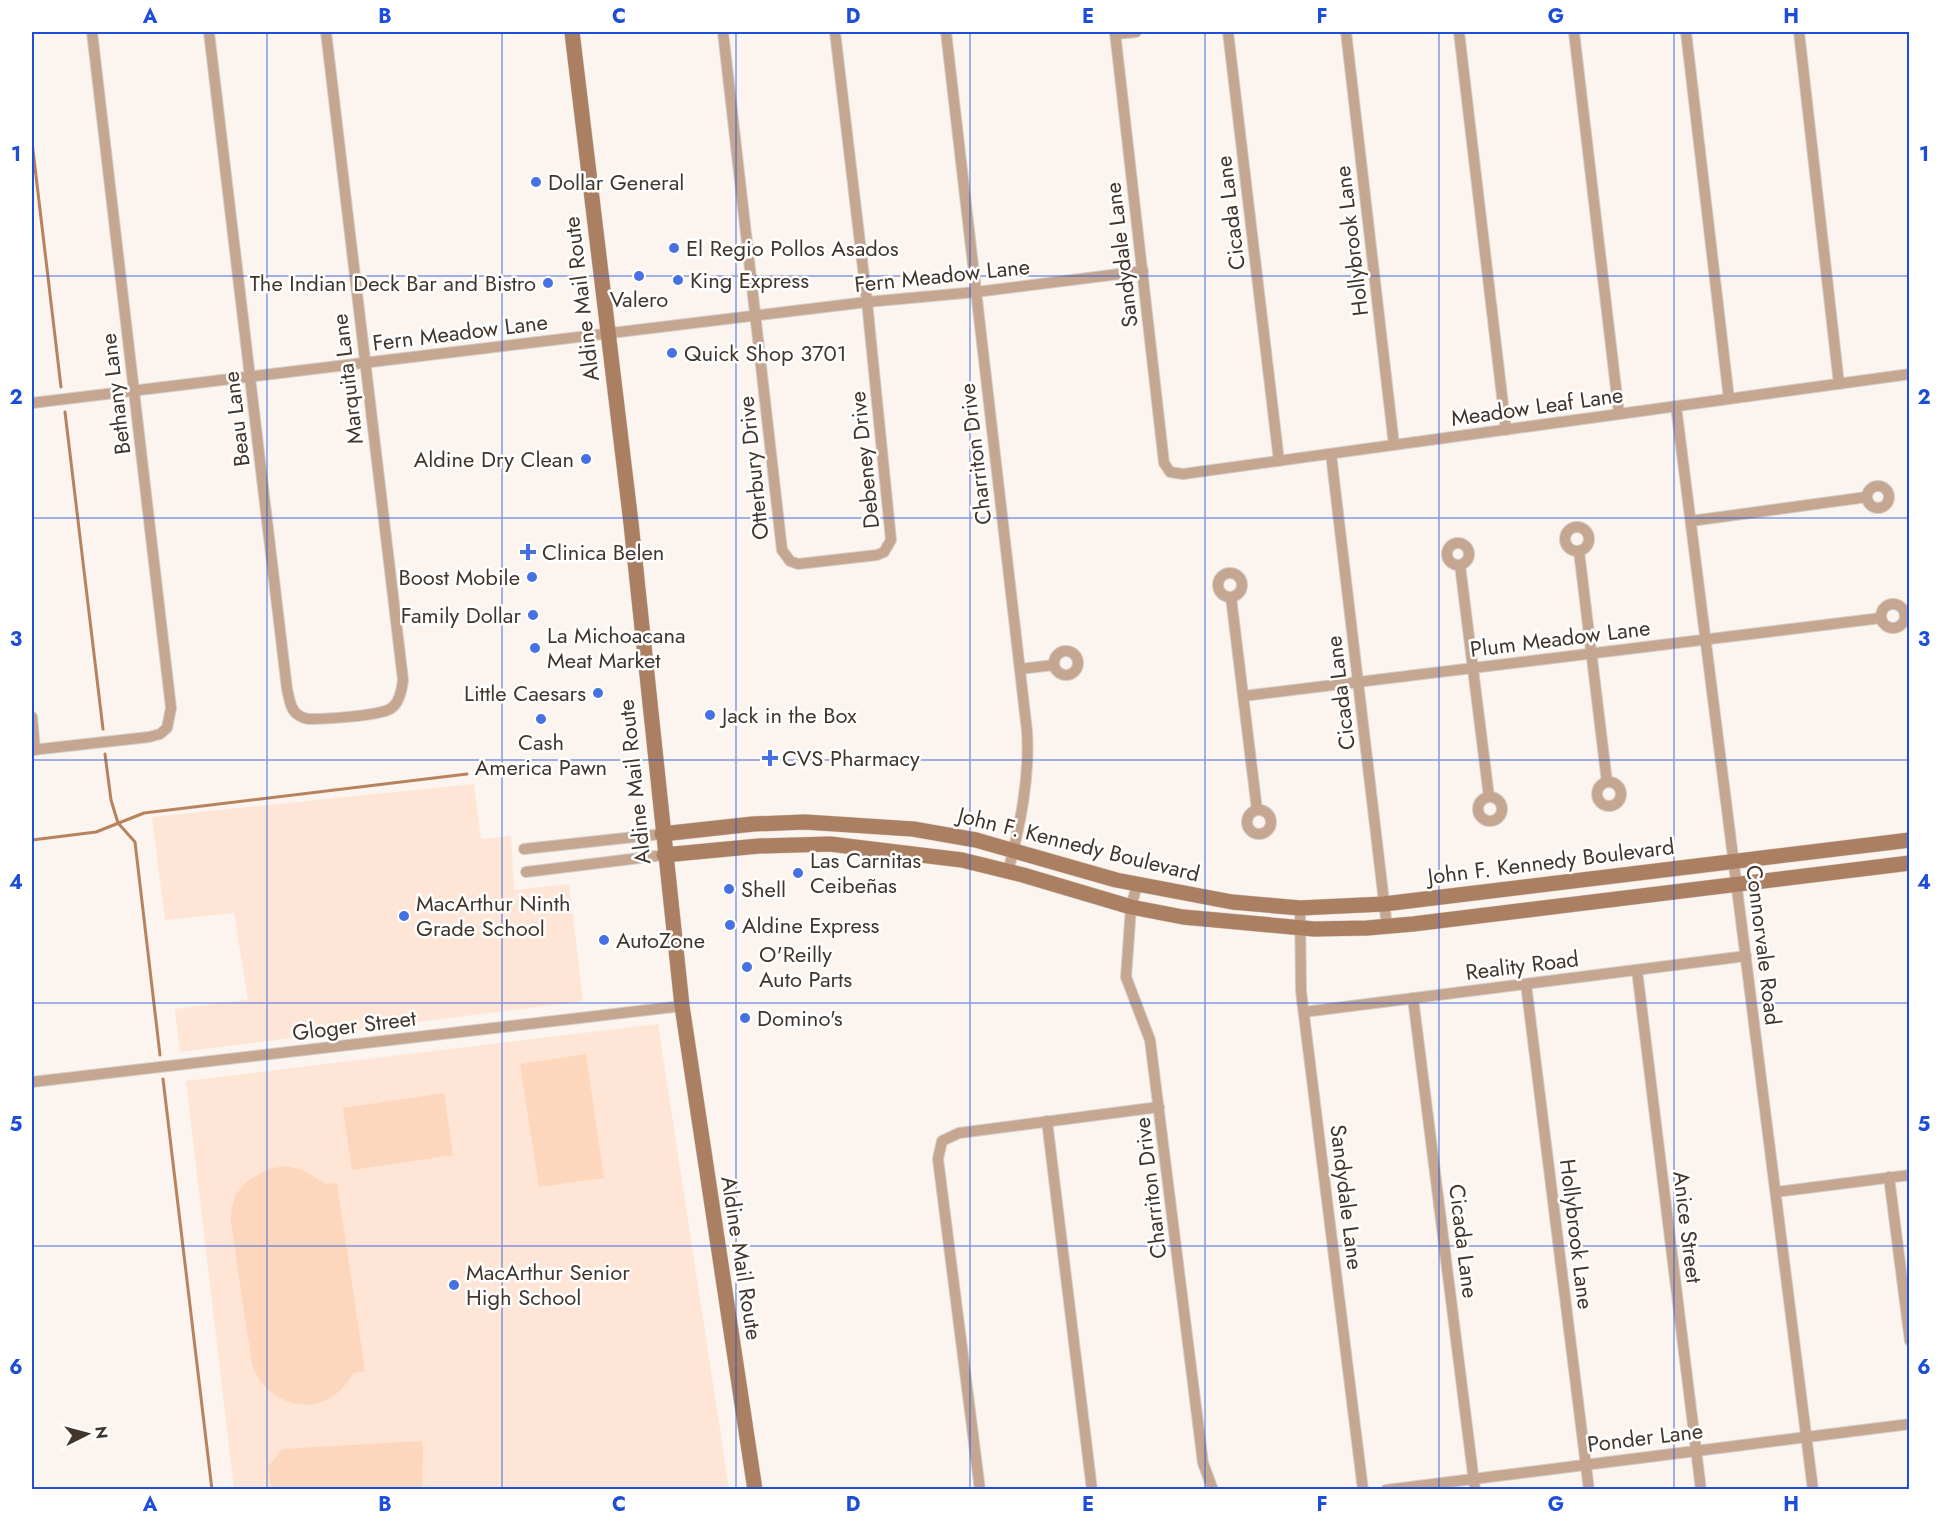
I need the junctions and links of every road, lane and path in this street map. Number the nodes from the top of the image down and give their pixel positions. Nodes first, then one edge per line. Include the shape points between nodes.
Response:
1 (92, 32) edge
2 (209, 32) edge
3 (326, 32) edge
4 (572, 32) edge
5 (723, 32) edge
6 (835, 32) edge
7 (946, 32) edge
8 (1136, 32) edge
9 (1228, 32) edge
10 (1346, 32) edge
11 (1459, 32) edge
12 (1574, 32) edge
13 (1686, 32) edge
14 (1799, 32) edge
15 (1115, 33) edge
16 (1143, 271) junction
17 (976, 292) junction
18 (867, 302) junction
19 (756, 315) junction
20 (608, 333) junction
21 (364, 363) junction
22 (1910, 374) edge
23 (251, 377) junction
24 (1839, 384) junction
25 (134, 391) junction
26 (1729, 399) junction
27 (32, 403) edge
28 (1676, 406) junction
29 (1619, 414) junction
30 (1506, 430) junction
31 (1394, 445) junction
32 (1331, 454) junction
33 (1279, 461) junction
34 (1170, 472) joint
35 (1867, 497) dead end
36 (1691, 521) junction
37 (1579, 551) dead end
38 (839, 560) joint
39 (1460, 565) dead end
40 (1231, 597) dead end
41 (1881, 618) dead end
42 (1706, 639) junction
43 (1592, 654) junction
44 (1054, 665) dead end
45 (1473, 668) junction
46 (1020, 669) junction
47 (1358, 682) junction
48 (1244, 696) junction
49 (382, 711) joint
50 (32, 717) edge
51 (33, 750) edge
52 (1607, 782) dead end
53 (1489, 797) dead end
54 (1257, 810) dead end
55 (836, 823) junction
56 (662, 834) junction
57 (1910, 840) edge
58 (834, 844) junction
59 (524, 849) dead end
60 (1013, 850) junction
61 (664, 855) junction
62 (1734, 862) junction
63 (1910, 863) edge
64 (526, 872) dead end
65 (1008, 872) junction
66 (1737, 884) junction
67 (1137, 885) junction
68 (1384, 904) junction
69 (1131, 907) junction
70 (1300, 908) junction
71 (1387, 927) junction
72 (1299, 928) junction
73 (1746, 956) junction
74 (1637, 970) junction
75 (1526, 984) junction
76 (1413, 998) junction
77 (682, 1006) junction
78 (1304, 1012) junction
79 (32, 1082) edge
80 (1159, 1107) junction
81 (1047, 1121) junction
82 (1910, 1174) edge
83 (1889, 1177) junction
84 (1776, 1192) junction
85 (1907, 1295) edge
86 (1910, 1341) edge
87 (1910, 1424) edge
88 (1807, 1437) junction
89 (1696, 1451) junction
90 (1586, 1465) junction
91 (1474, 1484) edge
92 (755, 1490) edge
93 (980, 1490) edge
94 (1092, 1490) edge
95 (1213, 1490) edge
96 (1363, 1490) edge
97 (1386, 1490) edge
98 (1589, 1490) edge
99 (1701, 1490) edge
100 (1813, 1490) edge

1 - 25 street, Bethany Lane
2 - 23 street, Beau Lane
3 - 21 street, Marquita Lane
4 - 20 main road, Aldine Mail Route
5 - 19 street, Otterbury Drive
6 - 18 street, Debeney Drive
7 - 17 street, Charriton Drive
8 - 15 street
9 - 33 street, Cicada Lane
10 - 31 street, Hollybrook Lane
11 - 30 street
12 - 29 street
13 - 26 street
14 - 24 street
15 - 16 street, Sandydale Lane
16 - 17 street, Fern Meadow Lane
16 - 34 street, Sandydale Lane via 1164,463
17 - 18 street, Fern Meadow Lane
17 - 46 street, Charriton Drive
18 - 19 street, Fern Meadow Lane
18 - 38 street, Debeney Drive via 892,531 884,552
19 - 20 street, Fern Meadow Lane
19 - 38 street, Otterbury Drive via 782,550 790,561 798,564
20 - 21 street, Fern Meadow Lane
20 - 56 main road, Aldine Mail Route
21 - 23 street, Fern Meadow Lane
21 - 49 street, Marquita Lane via 403,680 396,704
22 - 24 street, Meadow Leaf Lane
23 - 25 street, Fern Meadow Lane
23 - 49 street, Beau Lane via 292,710 308,719
24 - 26 street, Meadow Leaf Lane
25 - 27 street, Fern Meadow Lane
25 - 51 street, Bethany Lane via 171,708 167,728 145,738
26 - 28 street, Meadow Leaf Lane
28 - 29 street, Meadow Leaf Lane
28 - 36 street, Connorvale Road
29 - 30 street, Meadow Leaf Lane
30 - 31 street, Meadow Leaf Lane
31 - 32 street, Meadow Leaf Lane
32 - 33 street, Meadow Leaf Lane
32 - 47 street, Cicada Lane
33 - 34 street, Meadow Leaf Lane via 1183,474
35 - 36 street
36 - 42 street, Connorvale Road
37 - 43 street
39 - 45 street
40 - 48 street
41 - 42 street, Plum Meadow Lane
42 - 43 street, Plum Meadow Lane
42 - 62 street, Connorvale Road
43 - 45 street, Plum Meadow Lane
43 - 52 street
44 - 46 street
45 - 47 street, Plum Meadow Lane
45 - 53 street
46 - 60 street, Charriton Drive via 1029,758
47 - 48 street, Plum Meadow Lane
47 - 68 street, Cicada Lane
48 - 54 street
50 - 51 street
55 - 56 main road, John F. Kennedy Boulevard via 753,824
55 - 58 main road
55 - 60 main road, John F. Kennedy Boulevard via 913,829
56 - 59 street, John F. Kennedy Boulevard
56 - 61 main road, Aldine Mail Route
57 - 62 main road, John F. Kennedy Boulevard
58 - 61 main road, John F. Kennedy Boulevard
58 - 65 main road, John F. Kennedy Boulevard via 962,861
60 - 65 street, Charriton Drive
60 - 67 main road, John F. Kennedy Boulevard
61 - 64 street, John F. Kennedy Boulevard
61 - 77 main road, Aldine Mail Route
62 - 66 street, Connorvale Road
62 - 68 main road, John F. Kennedy Boulevard
63 - 66 main road, John F. Kennedy Boulevard
65 - 69 main road, John F. Kennedy Boulevard
66 - 71 main road, John F. Kennedy Boulevard
66 - 73 street, Connorvale Road
67 - 69 street, Charriton Drive
67 - 70 main road, John F. Kennedy Boulevard via 1232,902
68 - 70 main road, John F. Kennedy Boulevard
68 - 71 street, Cicada Lane
69 - 72 main road, John F. Kennedy Boulevard
69 - 80 street, Charriton Drive via 1126,977 1150,1040
70 - 72 street, Sandydale Lane
71 - 72 main road, John F. Kennedy Boulevard
72 - 78 street, Sandydale Lane
73 - 74 street, Reality Road
73 - 84 street, Connorvale Road
74 - 75 street, Reality Road
74 - 89 street, Anice Street
75 - 76 street, Reality Road
75 - 90 street, Hollybrook Lane
76 - 78 street, Reality Road
76 - 91 street, Cicada Lane
77 - 79 street, Gloger Street
77 - 92 main road, Aldine Mail Route
78 - 96 street, Sandydale Lane
80 - 81 street
80 - 95 street, Charriton Drive via 1203,1463
81 - 93 street via 959,1133 942,1141 938,1159
81 - 94 street
82 - 83 street
83 - 84 street
83 - 85 street
84 - 88 street, Connorvale Road
85 - 86 street
87 - 88 street, Ponder Lane
88 - 89 street, Ponder Lane
88 - 100 street, Connorvale Road
89 - 90 street, Ponder Lane
89 - 99 street, Anice Street
90 - 91 street, Ponder Lane
90 - 98 street, Hollybrook Lane
91 - 97 street, Ponder Lane

